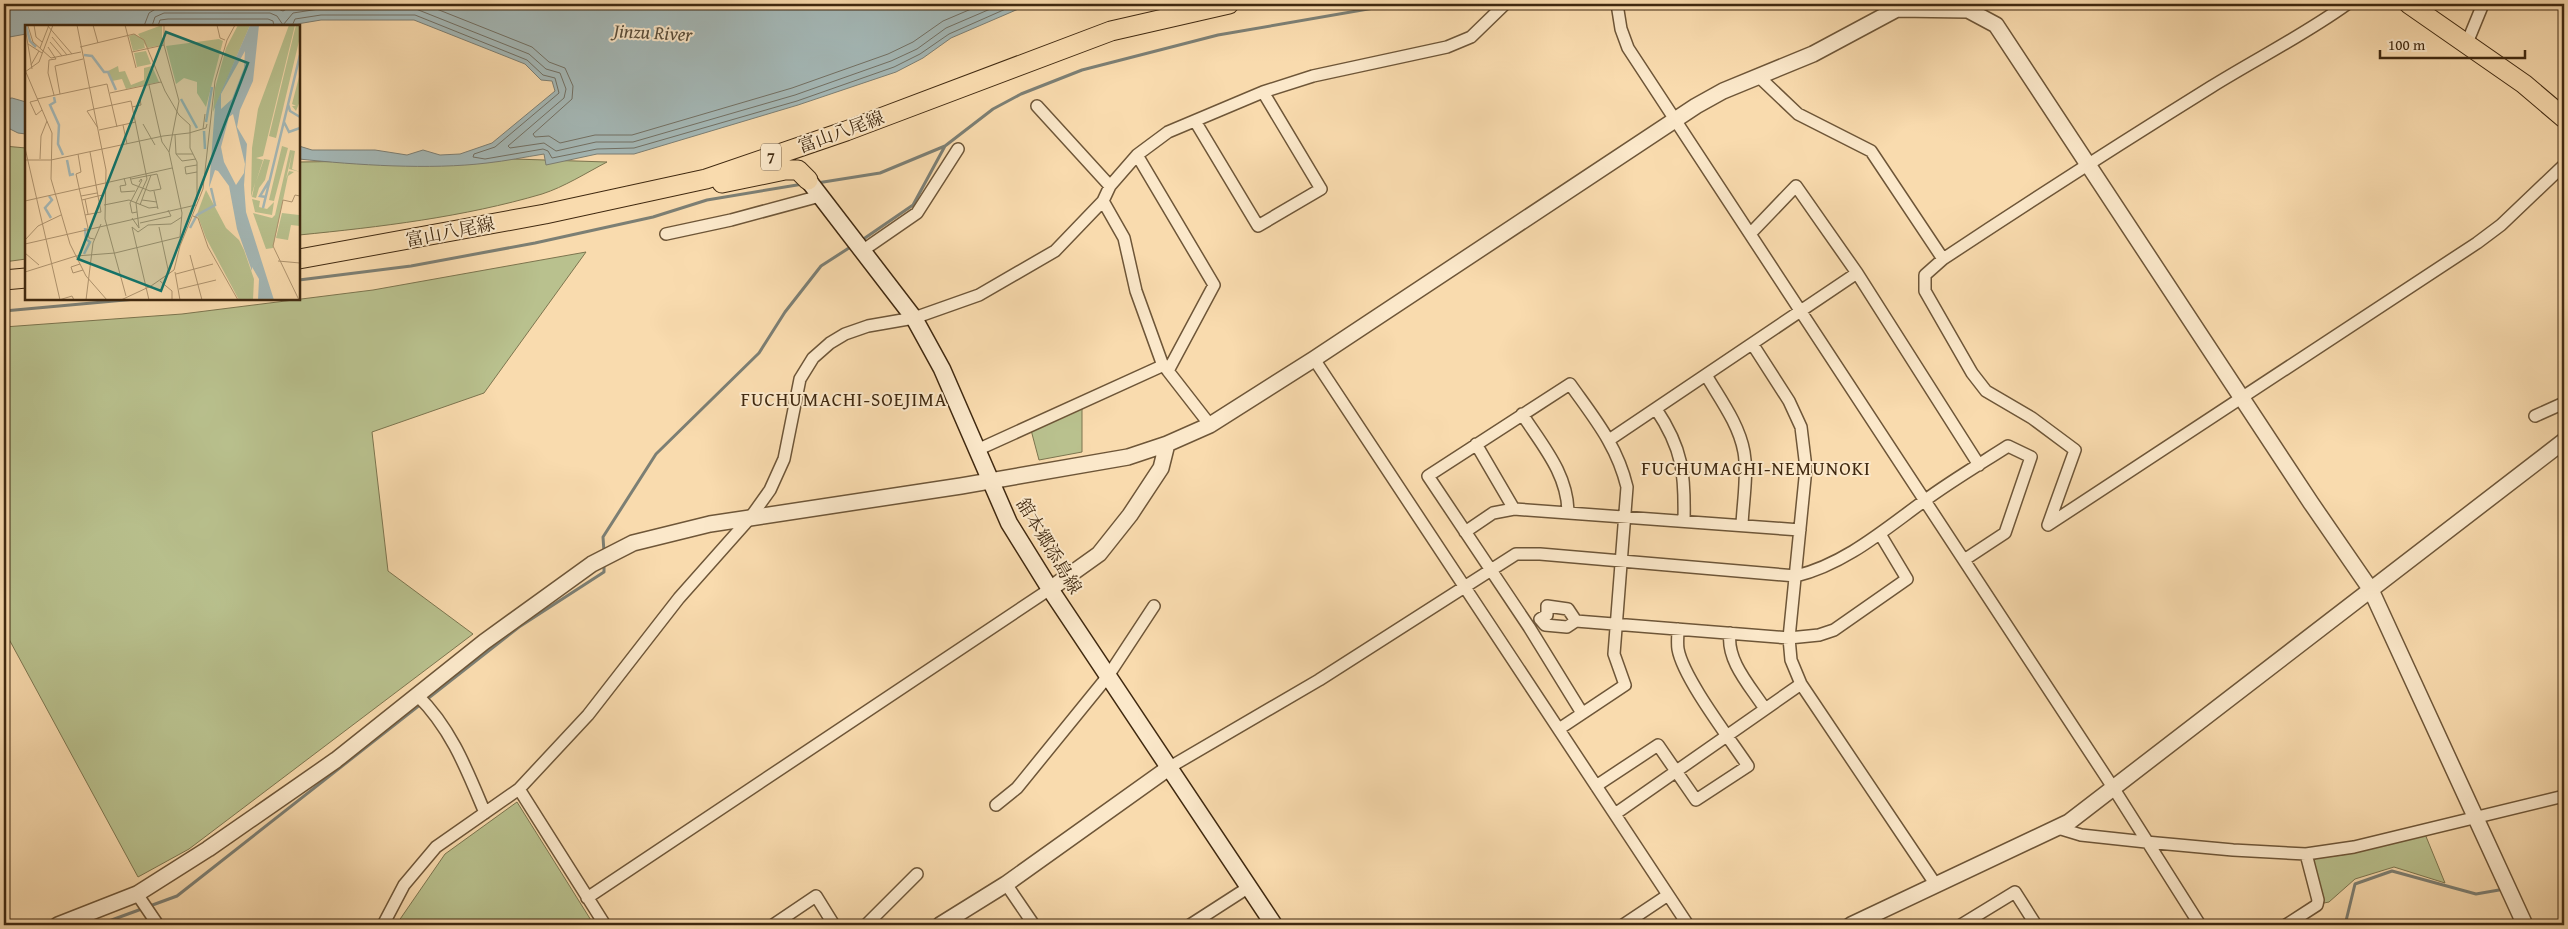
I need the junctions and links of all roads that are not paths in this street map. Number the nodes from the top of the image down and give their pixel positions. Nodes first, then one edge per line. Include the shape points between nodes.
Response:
1 (1228, 4) edge
2 (1505, 4) edge
3 (1617, 4) edge
4 (2346, 4) edge
5 (2409, 4) edge
6 (2483, 4) edge
7 (2467, 43) junction
8 (1758, 76) junction
9 (1263, 92) junction
10 (1037, 106) dead end
11 (2564, 118) edge
12 (1195, 121) junction
13 (1676, 121) junction
14 (958, 149) dead end
15 (1137, 155) junction
16 (2088, 163) junction
17 (2564, 165) edge
18 (706, 179) junction
19 (1110, 186) junction
20 (813, 187) junction
21 (1102, 201) junction
22 (666, 234) dead end
23 (1750, 234) junction
24 (862, 251) junction
25 (300, 259) edge
26 (1943, 259) junction
27 (1857, 273) junction
28 (25, 278) edge
29 (4, 280) edge
30 (1802, 312) junction
31 (914, 318) junction
32 (1753, 345) junction
33 (1314, 359) junction
34 (1166, 368) junction
35 (1706, 376) junction
36 (2243, 397) junction
37 (2564, 403) edge
38 (1656, 409) junction
39 (1522, 414) junction
40 (2535, 416) dead end
41 (1210, 425) junction
42 (1609, 440) junction
43 (2564, 441) edge
44 (1168, 444) junction
45 (1476, 444) junction
46 (977, 450) junction
47 (1978, 465) junction
48 (990, 480) junction
49 (1925, 500) junction
50 (1514, 509) junction
51 (1568, 512) junction
52 (1624, 516) junction
53 (750, 518) junction
54 (1684, 521) junction
55 (1742, 525) junction
56 (1800, 530) junction
57 (1465, 532) junction
58 (1880, 534) junction
59 (1964, 560) junction
60 (1620, 561) junction
61 (1490, 570) junction
62 (1796, 576) junction
63 (1464, 586) junction
64 (1050, 589) junction
65 (2371, 590) junction
66 (1154, 606) dead end
67 (1540, 619) junction
68 (1576, 621) junction
69 (1615, 624) junction
70 (1529, 627) junction
71 (1678, 629) junction
72 (1730, 633) junction
73 (1789, 638) junction
74 (1108, 676) junction
75 (1801, 684) junction
76 (417, 695) junction
77 (1765, 709) junction
78 (1582, 713) junction
79 (1559, 729) junction
80 (1728, 735) junction
81 (1170, 767) junction
82 (1676, 772) junction
83 (1596, 786) junction
84 (519, 789) junction
85 (2114, 789) junction
86 (2564, 796) edge
87 (996, 805) dead end
88 (485, 813) junction
89 (1615, 814) junction
90 (2474, 818) junction
91 (2058, 828) junction
92 (2146, 842) junction
93 (2306, 854) junction
94 (917, 874) dead end
95 (1006, 884) junction
96 (1936, 885) junction
97 (1249, 887) junction
98 (137, 894) junction
99 (1668, 895) junction
100 (587, 898) junction
101 (58, 925) edge
102 (158, 925) edge
103 (383, 925) edge
104 (605, 925) edge
105 (773, 925) edge
106 (834, 925) edge
107 (866, 925) edge
108 (940, 925) edge
109 (1034, 925) edge
110 (1190, 925) edge
111 (1274, 925) edge
112 (1623, 925) edge
113 (1688, 925) edge
114 (1851, 925) edge
115 (1961, 925) edge
116 (2036, 925) edge
117 (2200, 925) edge
118 (2286, 925) edge
119 (2525, 925) edge

1 - 18 main road, 富山八尾線 / 7 via 1111,31 846,131
2 - 9 street via 1471,37 1447,47 1313,76
3 - 13 street via 1628,48
4 - 16 street
5 - 7 main road
6 - 7 street
7 - 11 main road
8 - 13 street via 1723,91
8 - 16 street via 1813,54 1897,9 1968,10 1996,25
8 - 26 street via 1798,114 1871,151
9 - 12 street
9 - 12 street via 1321,189 1258,226
10 - 19 street
12 - 15 street via 1168,132
13 - 23 street
13 - 33 street
14 - 24 street via 917,213
15 - 19 street
15 - 34 street via 1214,285
16 - 26 street
16 - 36 street
17 - 36 street via 2501,225 2477,243
18 - 20 main road via 719,184 798,170
18 - 25 main road, 富山八尾線 / 7 via 545,214
19 - 21 street
20 - 22 street via 731,220
20 - 24 main road, 舘本郷添島線
21 - 31 street via 1055,251 979,295
21 - 34 street via 1124,238 1136,291
23 - 27 street via 1796,186
23 - 30 street
24 - 31 main road, 舘本郷添島線
26 - 36 street via 1925,275 1925,291 1972,374 1986,391 2032,418 2074,450 2048,525
27 - 30 street
27 - 47 street
28 - 29 main road
30 - 32 street
30 - 49 street
31 - 46 main road, 舘本郷添島線 via 942,369
31 - 53 street via 868,326 845,334 813,358 800,379 784,459 770,490
32 - 35 street
32 - 56 street via 1789,401 1801,427 1806,468
33 - 41 street
33 - 63 street
34 - 41 street
34 - 46 street
35 - 38 street
35 - 55 street via 1731,417 1744,450 1746,469
36 - 65 street
37 - 40 street
38 - 42 street
38 - 54 street via 1670,430 1685,479
39 - 42 street via 1570,384
39 - 45 street
39 - 51 street via 1559,472 1567,491
41 - 44 street
42 - 52 street via 1621,462 1627,487
43 - 65 street
44 - 48 street via 1128,457
44 - 64 street via 1162,468 1099,554
45 - 50 street
45 - 57 street via 1428,476
46 - 48 main road, 舘本郷添島線
47 - 49 street
47 - 59 street via 2008,446 2031,457 2005,533
48 - 53 street
48 - 64 main road, 舘本郷添島線 via 1009,523
49 - 58 street
49 - 59 street
50 - 51 street
50 - 57 street via 1493,514
51 - 52 street
52 - 54 street
52 - 60 street
53 - 76 street via 633,543 592,564
53 - 84 street via 679,598 588,715
54 - 55 street
55 - 56 street
56 - 62 street
57 - 61 street
58 - 62 street via 1831,564
58 - 73 street via 1907,580 1834,630
59 - 85 street
60 - 61 street via 1516,554
60 - 62 street
60 - 69 street
61 - 63 street
61 - 70 street
62 - 73 street
63 - 79 street
63 - 81 street via 1319,680
64 - 74 main road, 舘本郷添島線
64 - 100 street
65 - 85 street
65 - 90 street
66 - 74 street
67 - 68 street via 1545,625 1567,627
67 - 68 street via 1546,615 1547,606 1568,609
67 - 70 street
68 - 69 street
69 - 71 street
69 - 78 street via 1614,654 1625,684
70 - 78 street
71 - 72 street
71 - 80 street via 1682,661
72 - 73 street
72 - 77 street via 1728,644 1732,657
73 - 75 street via 1791,660
74 - 81 main road, 舘本郷添島線
74 - 87 street via 1017,788
75 - 77 street
75 - 96 street
76 - 88 street via 435,712 454,742
76 - 98 street via 336,760
77 - 80 street
78 - 79 street
79 - 83 street
80 - 82 street
80 - 82 street via 1748,766 1696,800
81 - 95 street
81 - 97 main road, 舘本郷添島線
82 - 83 street via 1658,745
82 - 89 street
83 - 89 street
84 - 88 street
84 - 100 street
85 - 91 street
85 - 92 street
86 - 90 street
88 - 103 street via 436,847 404,885
89 - 99 street
90 - 93 street via 2354,847
90 - 119 street
91 - 92 street via 2081,835
91 - 96 street
92 - 93 street
92 - 117 street
93 - 118 street via 2317,905
94 - 107 street
95 - 108 street
95 - 109 street
96 - 114 street
97 - 110 street
97 - 111 main road, 舘本郷添島線
98 - 101 street
98 - 102 street
99 - 112 street
99 - 113 street
100 - 104 street
105 - 106 street via 816,896
115 - 116 street via 2015,892

